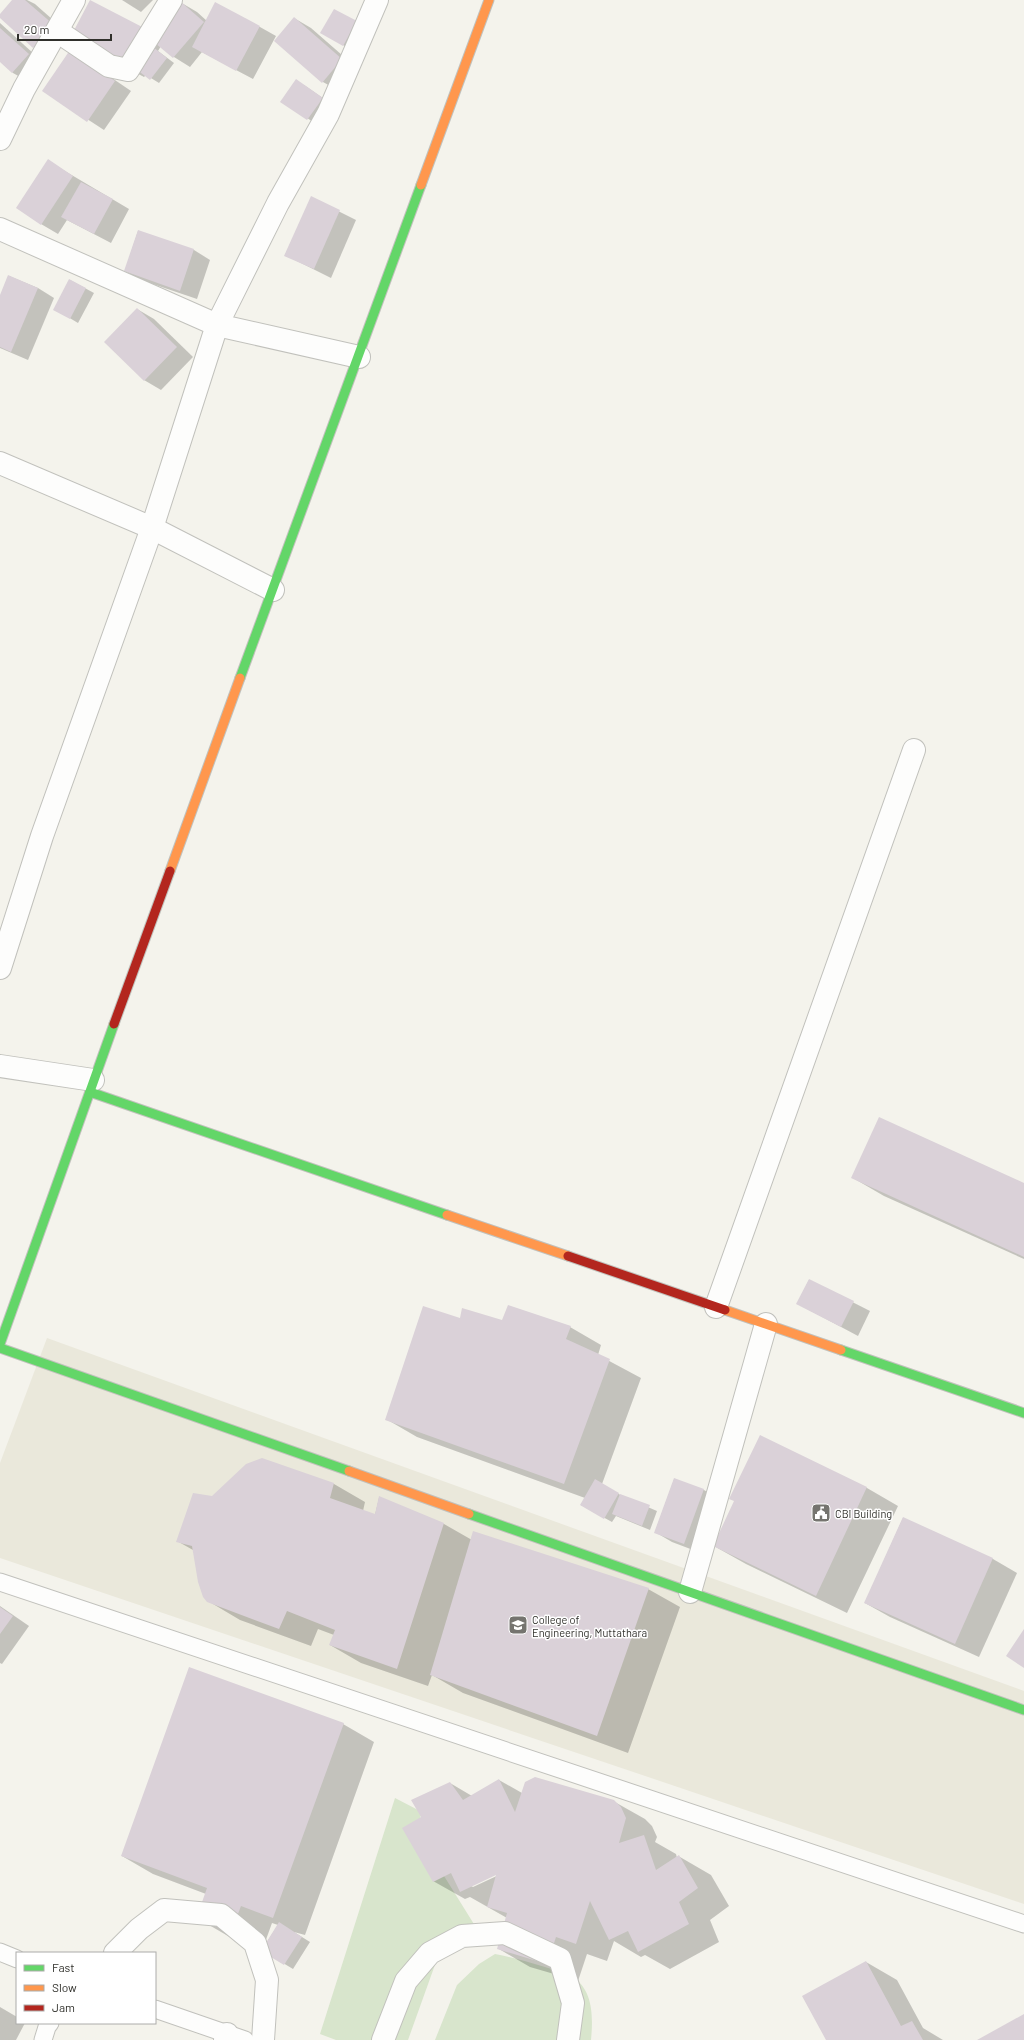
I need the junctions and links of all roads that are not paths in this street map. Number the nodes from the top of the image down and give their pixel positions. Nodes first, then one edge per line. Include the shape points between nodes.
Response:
1 (74, 0) edge
2 (171, 0) edge
3 (377, 0) edge
4 (489, 0) edge
5 (56, 31) junction
6 (0, 139) edge
7 (0, 229) edge
8 (217, 325) junction
9 (359, 357) junction
10 (0, 463) edge
11 (152, 528) junction
12 (273, 590) junction
13 (914, 750) dead end
14 (0, 968) edge
15 (0, 1066) edge
16 (91, 1086) junction
17 (716, 1307) junction
18 (766, 1324) junction
19 (0, 1344) edge
20 (0, 1348) edge
21 (1024, 1413) edge
22 (0, 1582) edge
23 (690, 1592) junction
24 (1024, 1710) edge
25 (1024, 1924) edge
26 (0, 1952) edge
27 (117, 1952) edge
28 (16, 1959) edge
29 (156, 2009) edge
30 (49, 2024) edge
31 (233, 2038) edge
32 (43, 2040) edge
33 (263, 2040) edge
34 (383, 2040) edge
35 (568, 2040) edge

1 - 5 street
2 - 5 street via 128,70 109,66
3 - 8 street via 328,114 278,203
4 - 9 street
5 - 6 street
7 - 8 street
8 - 9 street
8 - 11 street
9 - 12 street
10 - 11 street
11 - 12 street
11 - 14 street via 42,836
12 - 16 street
13 - 17 street
15 - 16 street
16 - 17 street
16 - 19 street
17 - 18 street
18 - 21 street
18 - 23 street
20 - 23 street
22 - 25 lane
23 - 24 street
26 - 28 lane
27 - 33 street via 139,1929 164,1910 221,1915 254,1943 267,1980
29 - 31 lane
30 - 32 lane
34 - 35 street via 406,1981 430,1953 462,1936 504,1934 560,1959 573,2003

